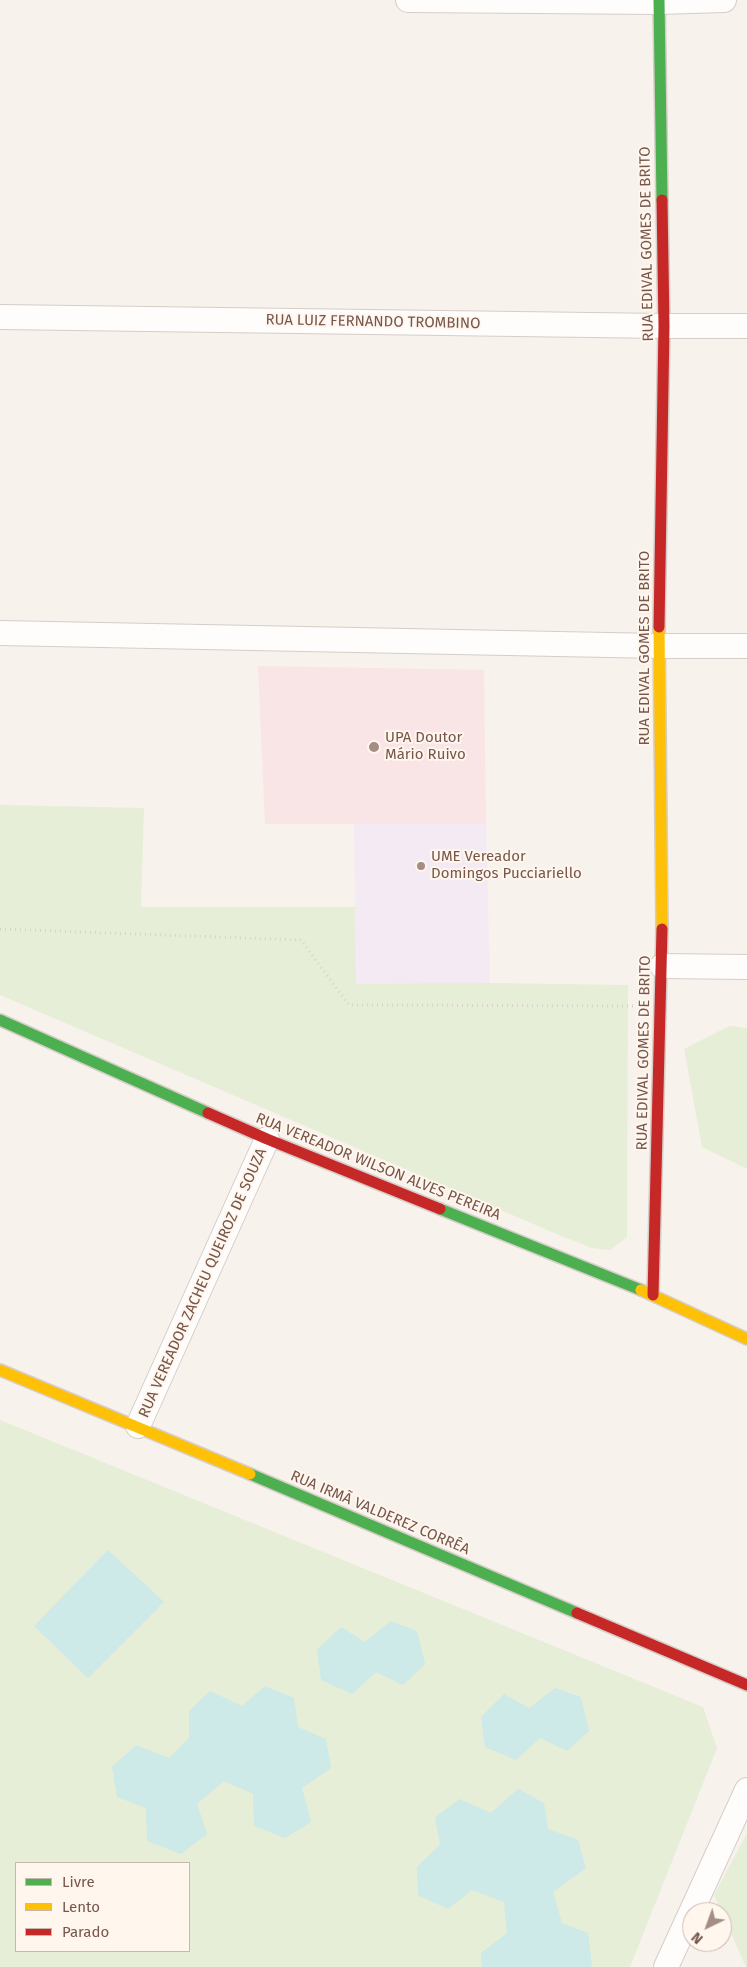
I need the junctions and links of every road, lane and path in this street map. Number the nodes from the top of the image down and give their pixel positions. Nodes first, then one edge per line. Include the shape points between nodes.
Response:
1 (408, 0) edge
2 (724, 0) edge
3 (659, 1) edge
4 (0, 317) edge
5 (664, 326) junction
6 (747, 326) edge
7 (0, 633) edge
8 (659, 646) junction
9 (747, 646) edge
10 (0, 929) edge
11 (662, 966) junction
12 (747, 967) edge
13 (661, 1006) junction
14 (0, 1020) edge
15 (267, 1139) junction
16 (653, 1295) junction
17 (747, 1339) edge
18 (0, 1370) edge
19 (138, 1426) junction
20 (747, 1685) edge
21 (747, 1790) edge
22 (666, 1967) edge

1 - 3 street
2 - 3 street
3 - 5 street, RUA EDIVAL GOMES DE BRITO
4 - 5 street, RUA LUIZ FERNANDO TROMBINO
5 - 6 street, RUA LUIZ FERNANDO TROMBINO
5 - 8 street, RUA EDIVAL GOMES DE BRITO
7 - 8 street
8 - 9 street
8 - 11 street, RUA EDIVAL GOMES DE BRITO
10 - 13 path via 301,940 349,1005
11 - 12 street
11 - 13 street, RUA EDIVAL GOMES DE BRITO
13 - 16 street, RUA EDIVAL GOMES DE BRITO
14 - 15 street, RUA VEREADOR WILSON ALVES PEREIRA
15 - 16 street, RUA VEREADOR WILSON ALVES PEREIRA
15 - 19 street, RUA VEREADOR ZACHEU QUEIROZ DE SOUZA
16 - 17 street, RUA VEREADOR WILSON ALVES PEREIRA
18 - 19 street, RUA IRMÃ VALDEREZ CORRÊA
19 - 20 street, RUA IRMÃ VALDEREZ CORRÊA
21 - 22 street

